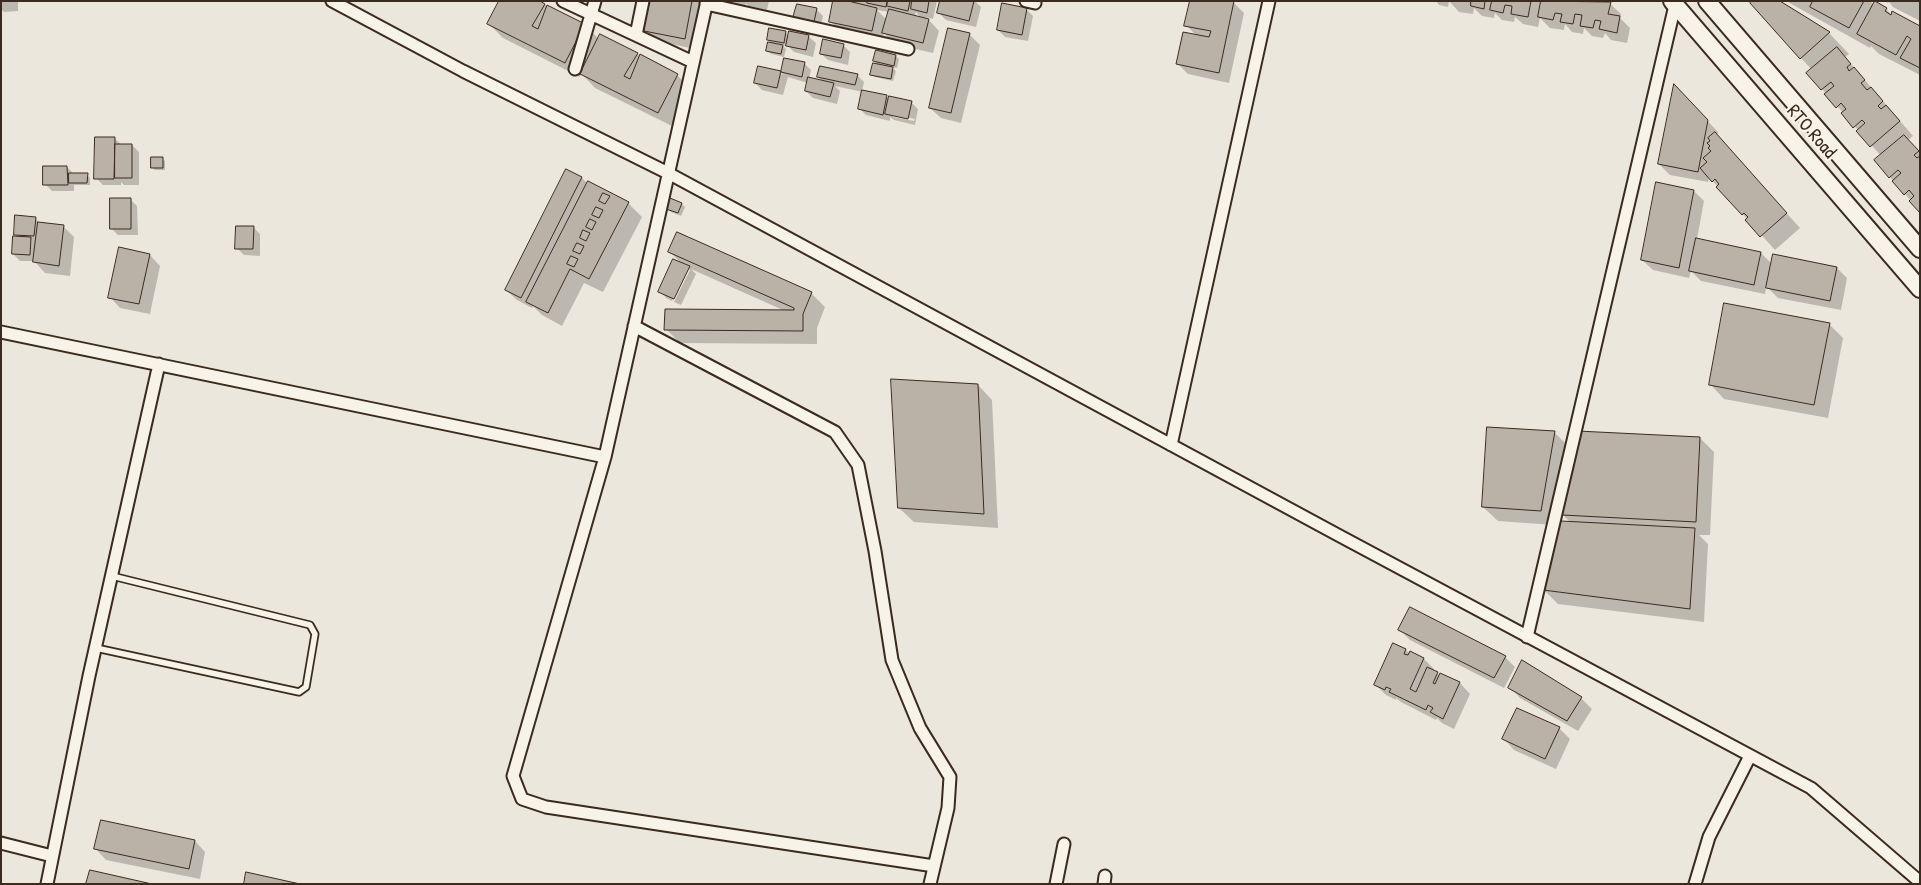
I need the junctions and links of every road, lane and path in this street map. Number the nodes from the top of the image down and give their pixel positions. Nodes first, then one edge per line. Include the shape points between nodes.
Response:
1 (332, 1) edge
2 (562, 1) edge
3 (595, 1) edge
4 (643, 1) edge
5 (1269, 1) edge
6 (1707, 1) edge
7 (1674, 2) edge
8 (706, 3) edge
9 (592, 15) junction
10 (636, 35) junction
11 (908, 49) dead end
12 (693, 62) junction
13 (575, 69) dead end
14 (668, 173) junction
15 (1920, 249) edge
16 (1920, 289) edge
17 (634, 326) junction
18 (1, 332) edge
19 (159, 364) junction
20 (1171, 445) junction
21 (604, 456) junction
22 (112, 576) junction
23 (1527, 637) junction
24 (96, 648) junction
25 (1750, 756) junction
26 (1, 843) edge
27 (1064, 844) dead end
28 (52, 856) junction
29 (934, 866) junction
30 (1920, 881) edge
31 (47, 884) edge
32 (930, 884) edge
33 (1056, 884) edge
34 (1695, 884) edge

1 - 14 street via 463,72
2 - 9 street
3 - 9 street
4 - 10 street
5 - 20 street
6 - 15 street, RTO Road
7 - 16 street, RTO Road
7 - 23 street
8 - 11 street
8 - 12 street
9 - 10 street
9 - 13 street
10 - 12 street
12 - 14 street
14 - 17 street
14 - 20 street
17 - 21 street
17 - 29 street via 835,432 858,465 892,660 920,728 950,778 948,808
18 - 19 street
19 - 21 street
19 - 22 street
20 - 23 street
21 - 29 street via 512,776 522,799 546,807
22 - 24 street
22 - 24 lane via 310,624 315,634 306,687 299,692
23 - 25 street
24 - 28 street
25 - 30 street via 1811,788
25 - 34 street via 1709,837
26 - 28 street
27 - 33 street
28 - 31 street
29 - 32 street

